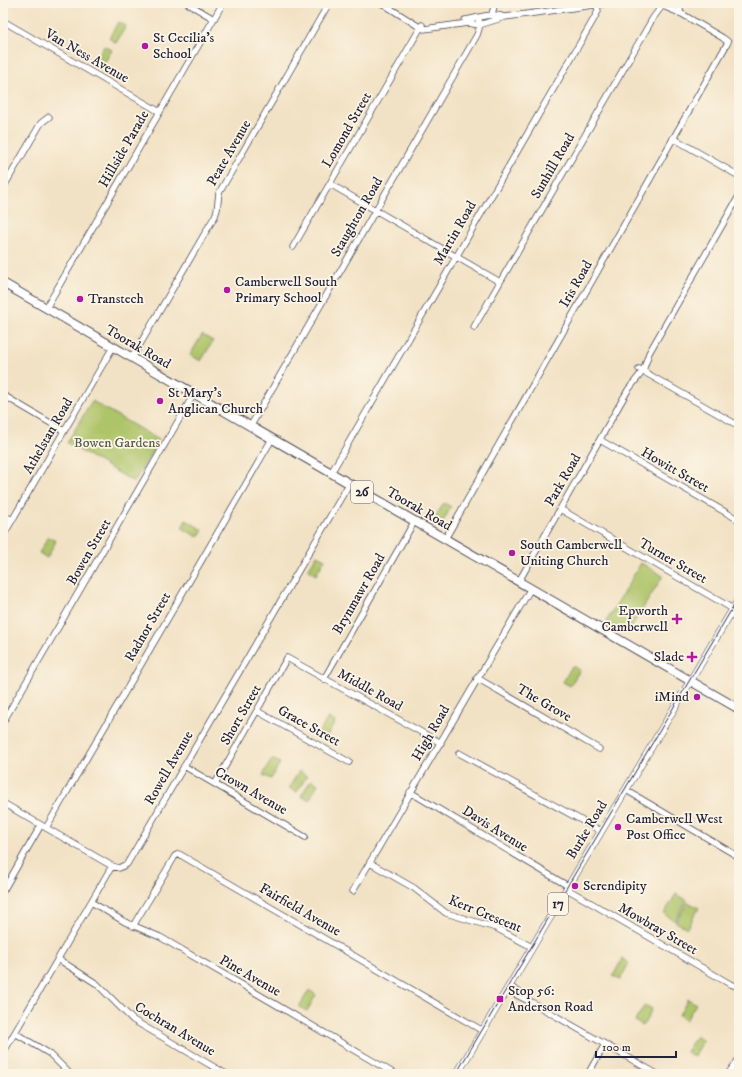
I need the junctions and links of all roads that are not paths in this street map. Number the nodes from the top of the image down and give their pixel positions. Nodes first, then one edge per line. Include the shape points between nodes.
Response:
1 (186, 3) edge
2 (223, 3) edge
3 (329, 3) edge
4 (381, 3) edge
5 (495, 3) edge
6 (609, 3) edge
7 (680, 3) edge
8 (597, 4) junction
9 (660, 4) edge
10 (681, 12) junction
11 (492, 14) junction
12 (505, 17) junction
13 (214, 19) junction
14 (3, 21) edge
15 (479, 22) junction
16 (421, 26) junction
17 (160, 112) junction
18 (50, 117) dead end
19 (673, 138) junction
20 (739, 176) edge
21 (330, 184) junction
22 (3, 188) edge
23 (739, 196) edge
24 (375, 210) junction
25 (293, 247) dead end
26 (456, 257) junction
27 (500, 282) junction
28 (3, 283) edge
29 (46, 308) junction
30 (474, 327) dead end
31 (113, 347) junction
32 (132, 358) junction
33 (641, 370) junction
34 (194, 394) junction
35 (3, 395) edge
36 (250, 426) junction
37 (739, 426) edge
38 (64, 431) junction
39 (272, 439) junction
40 (600, 440) junction
41 (330, 473) junction
42 (349, 484) junction
43 (560, 508) junction
44 (3, 515) edge
45 (12, 520) junction
46 (739, 520) edge
47 (414, 522) junction
48 (3, 536) edge
49 (445, 539) junction
50 (519, 581) junction
51 (531, 588) junction
52 (739, 600) edge
53 (733, 609) junction
54 (287, 658) joint
55 (324, 678) junction
56 (477, 678) junction
57 (690, 680) junction
58 (739, 709) edge
59 (257, 711) junction
60 (3, 722) edge
61 (440, 743) junction
62 (599, 749) dead end
63 (459, 753) dead end
64 (350, 762) dead end
65 (184, 766) junction
66 (215, 784) junction
67 (626, 790) junction
68 (410, 792) junction
69 (3, 803) edge
70 (44, 826) junction
71 (601, 831) junction
72 (305, 837) dead end
73 (739, 857) edge
74 (370, 863) junction
75 (112, 866) junction
76 (568, 888) junction
77 (3, 891) edge
78 (353, 891) dead end
79 (91, 902) junction
80 (134, 926) junction
81 (532, 947) junction
82 (58, 959) junction
83 (739, 987) edge
84 (508, 988) junction
85 (483, 1030) junction
86 (15, 1033) junction
87 (6, 1042) edge
88 (606, 1044) junction
89 (3, 1052) edge
90 (739, 1059) edge
91 (70, 1074) edge
92 (226, 1074) edge
93 (395, 1074) edge
94 (457, 1074) edge
95 (588, 1074) edge
96 (657, 1074) edge
97 (728, 1074) edge

1 - 13 street
2 - 13 street, Hillside Parade
3 - 32 street, Peate Avenue via 219,192 215,216
4 - 16 street
5 - 11 street
6 - 8 street
7 - 10 street
8 - 12 street
8 - 26 street, Martin Road via 597,13
9 - 10 street
9 - 27 street, Sunhill Road
10 - 19 street, Iris Road via 728,42
11 - 12 street
11 - 15 street
12 - 15 street
13 - 17 street, Hillside Parade
14 - 17 street, Van Ness Avenue
15 - 16 street
15 - 24 street, Staughton Road via 477,35
16 - 21 street, Lomond Street
17 - 29 street, Hillside Parade
18 - 22 street via 41,123
19 - 20 street
19 - 49 street, Iris Road
21 - 24 street
21 - 25 street, Lomond Street
23 - 33 street, Park Road via 642,362
24 - 26 street
24 - 36 street, Staughton Road
26 - 27 street
26 - 41 street, Martin Road
27 - 30 street, Sunhill Road
28 - 29 highway, Toorak Road / 26
29 - 31 highway, Toorak Road / 26
31 - 32 highway, Toorak Road / 26
31 - 38 street, Athelstan Road
32 - 34 highway, Toorak Road / 26
33 - 37 street
33 - 40 street, Park Road via 632,379
34 - 36 highway, Toorak Road / 26
34 - 60 street, Bowen Street
35 - 38 street
36 - 39 highway, Toorak Road / 26
38 - 45 street, Athelstan Road
39 - 41 highway, Toorak Road / 26
39 - 70 street, Radnor Street
40 - 43 street, Park Road
40 - 46 street, Howitt Street
41 - 42 highway, Toorak Road / 26
42 - 47 highway, Toorak Road / 26
42 - 65 street, Rowell Avenue
43 - 50 street, Park Road
43 - 53 street, Turner Street
44 - 45 street
45 - 48 street, Athelstan Road
47 - 49 highway, Toorak Road / 26
47 - 55 street, Brynmawr Road
49 - 50 highway, Toorak Road / 26
50 - 51 highway, Toorak Road / 26
51 - 56 street, High Road
51 - 57 highway, Toorak Road / 26
52 - 53 main road, Burke Road / 17
53 - 57 main road, Burke Road / 17
54 - 55 street, Middle Road
54 - 59 street, Short Street
55 - 61 street, Middle Road
56 - 61 street, High Road
56 - 62 street, The Grove
57 - 58 highway, Toorak Road / 26
57 - 67 main road, Burke Road / 17
59 - 64 street, Grace Street
59 - 66 street, Short Street
61 - 68 street, High Road
63 - 71 street
65 - 66 street, Crown Avenue
65 - 75 street, Rowell Avenue via 125,866
66 - 72 street, Crown Avenue
67 - 71 main road, Burke Road / 17
67 - 73 street
68 - 74 street, High Road
68 - 76 street, Davis Avenue
69 - 70 street
70 - 75 street
70 - 77 street, Radnor Street
71 - 76 main road, Burke Road / 17
74 - 78 street, High Road
74 - 81 street, Kerr Crescent via 414,888 446,912 496,928
75 - 79 street
76 - 81 main road, Burke Road / 17
76 - 83 street, Mowbray Street
79 - 80 street, Pine Avenue
79 - 82 street
80 - 85 street, Fairfield Avenue via 174,856 180,854
80 - 93 street, Pine Avenue via 160,937
81 - 84 main road, Burke Road / 17
82 - 86 street
82 - 92 street, Cochran Avenue via 97,984 130,1018
84 - 85 main road, Burke Road / 17
84 - 88 street
85 - 94 main road, Burke Road / 17
86 - 87 street
86 - 91 street via 50,1054
87 - 89 street
88 - 95 street
88 - 96 street
90 - 97 street

